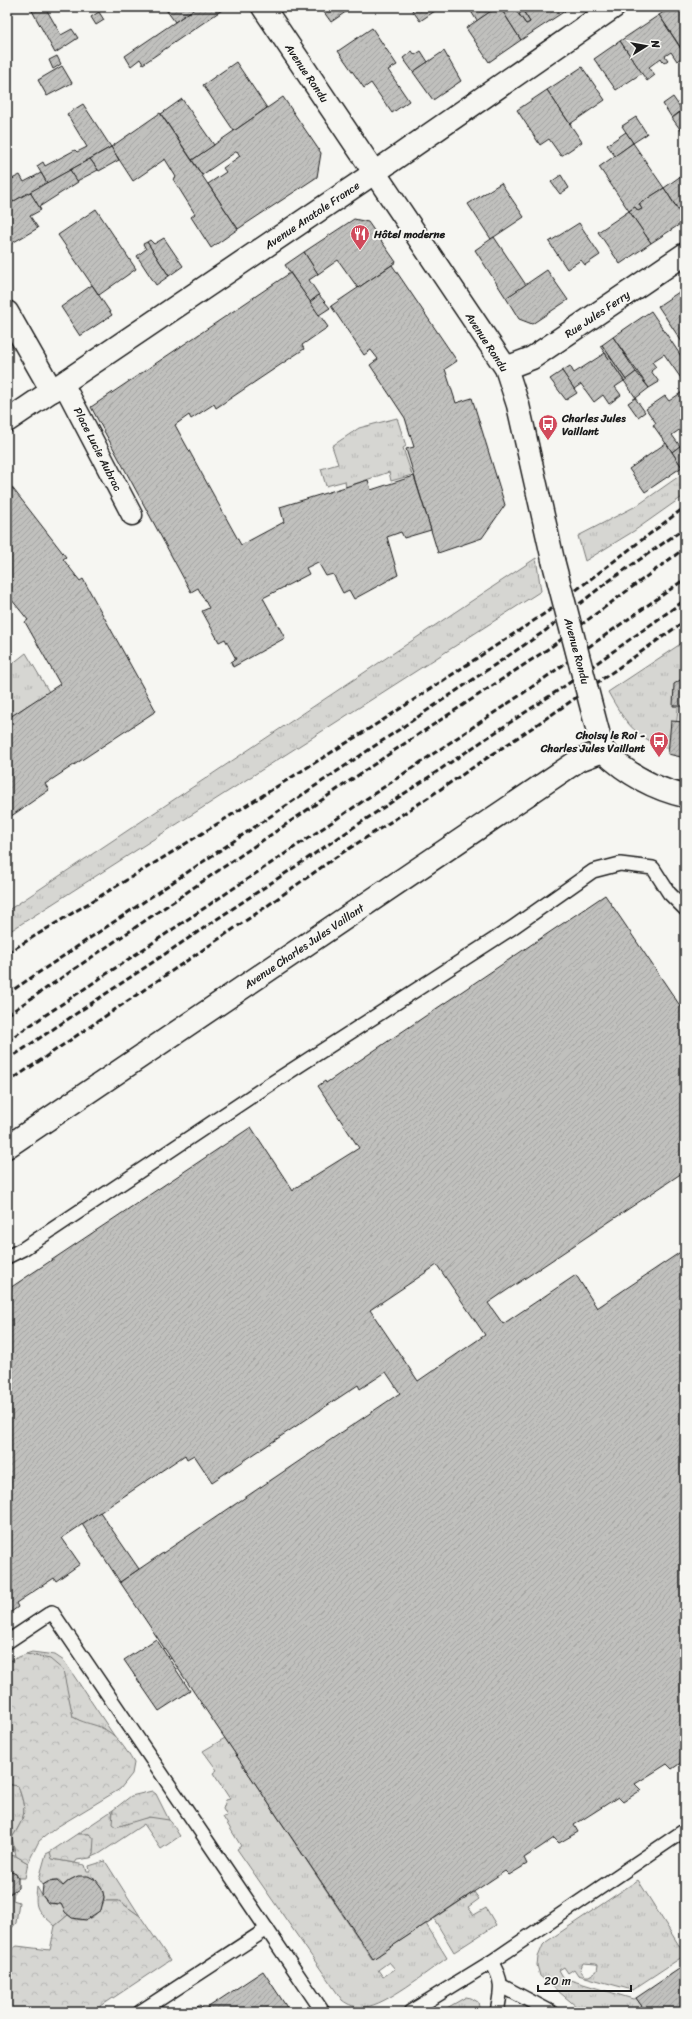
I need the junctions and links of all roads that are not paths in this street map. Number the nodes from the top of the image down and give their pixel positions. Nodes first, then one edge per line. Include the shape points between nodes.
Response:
1 (263, 7) edge
2 (614, 7) edge
3 (374, 173) junction
4 (685, 254) edge
5 (7, 312) edge
6 (506, 368) junction
7 (57, 387) junction
8 (7, 421) edge
9 (132, 515) dead end
10 (603, 751) junction
11 (685, 796) edge
12 (685, 909) edge
13 (7, 1147) edge
14 (7, 1257) edge
15 (7, 1642) edge
16 (685, 1830) edge
17 (267, 1929) junction
18 (491, 1962) junction
19 (502, 1986) junction
20 (140, 2012) edge
21 (323, 2012) edge
22 (410, 2012) edge
23 (497, 2012) edge
24 (550, 2012) edge

1 - 3 street, Avenue Rondu
2 - 3 street, Avenue Anatole France
3 - 6 street, Avenue Rondu
3 - 7 street, Avenue Anatole France
4 - 6 street, Rue Jules Ferry via 532,358
5 - 7 street
6 - 10 street, Avenue Rondu, bridge via 518,405 553,560
7 - 8 street, Avenue Anatole France
7 - 9 street, Place Lucie Aubrac
10 - 11 street via 619,766 664,792
10 - 13 street, Avenue Charles Jules Vaillant via 573,764
12 - 14 lane via 669,893 653,868 620,864 593,871 512,928 258,1092 24,1249
15 - 17 lane via 52,1612
16 - 18 lane
17 - 20 lane
17 - 21 lane
18 - 19 lane via 498,1972
18 - 22 lane
19 - 23 lane
19 - 24 lane

